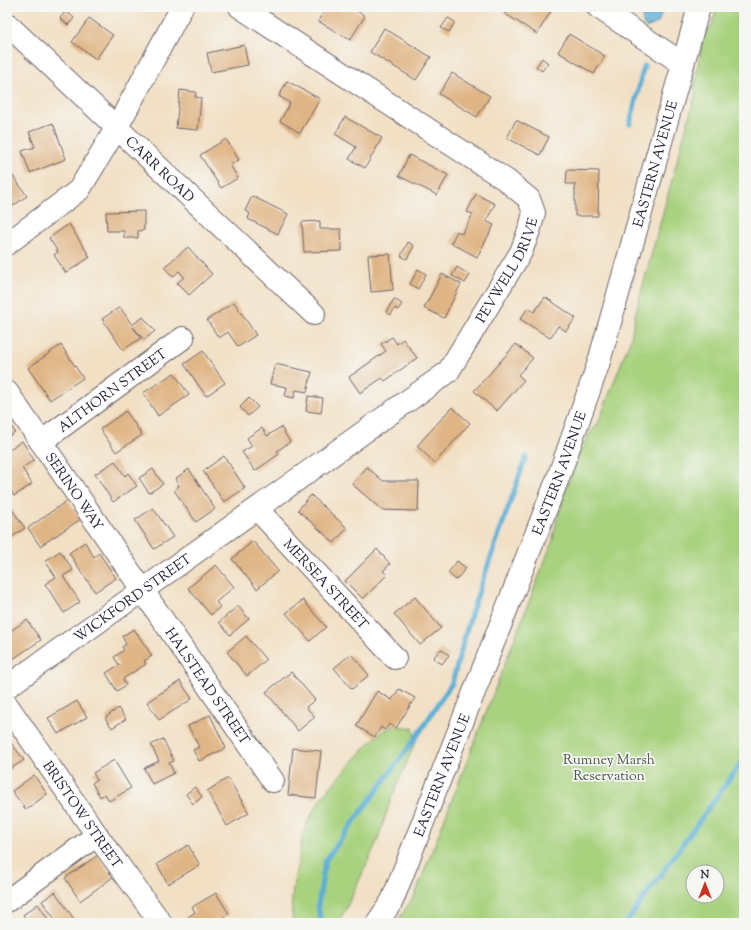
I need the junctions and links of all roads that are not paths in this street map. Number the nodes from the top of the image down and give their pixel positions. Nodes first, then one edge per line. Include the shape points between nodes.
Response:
1 (182, 7) edge
2 (240, 7) edge
3 (598, 7) edge
4 (699, 7) edge
5 (7, 24) edge
6 (683, 64) junction
7 (117, 127) junction
8 (7, 244) edge
9 (314, 314) dead end
10 (183, 338) dead end
11 (7, 392) edge
12 (41, 442) junction
13 (257, 509) junction
14 (142, 590) junction
15 (395, 658) dead end
16 (7, 687) edge
17 (7, 705) edge
18 (273, 781) dead end
19 (97, 835) junction
20 (7, 901) edge
21 (161, 923) edge
22 (377, 923) edge

1 - 7 street
2 - 13 street, PEVWELL DRIVE via 506,180 529,199 534,213 522,252 448,372
3 - 6 street
4 - 6 street, EASTERN AVENUE
5 - 7 street, CARR ROAD
6 - 22 street, EASTERN AVENUE via 600,358 558,478 392,901
7 - 8 street via 79,190
7 - 9 street, CARR ROAD
10 - 12 street, ALTHORN STREET
11 - 12 street, SERINO WAY
12 - 14 street, SERINO WAY
13 - 14 street, WICKFORD STREET
13 - 15 street, MERSEA STREET
14 - 16 street, WICKFORD STREET
14 - 18 street, HALSTEAD STREET
17 - 19 street, BRISTOW STREET
19 - 20 street
19 - 21 street, BRISTOW STREET

